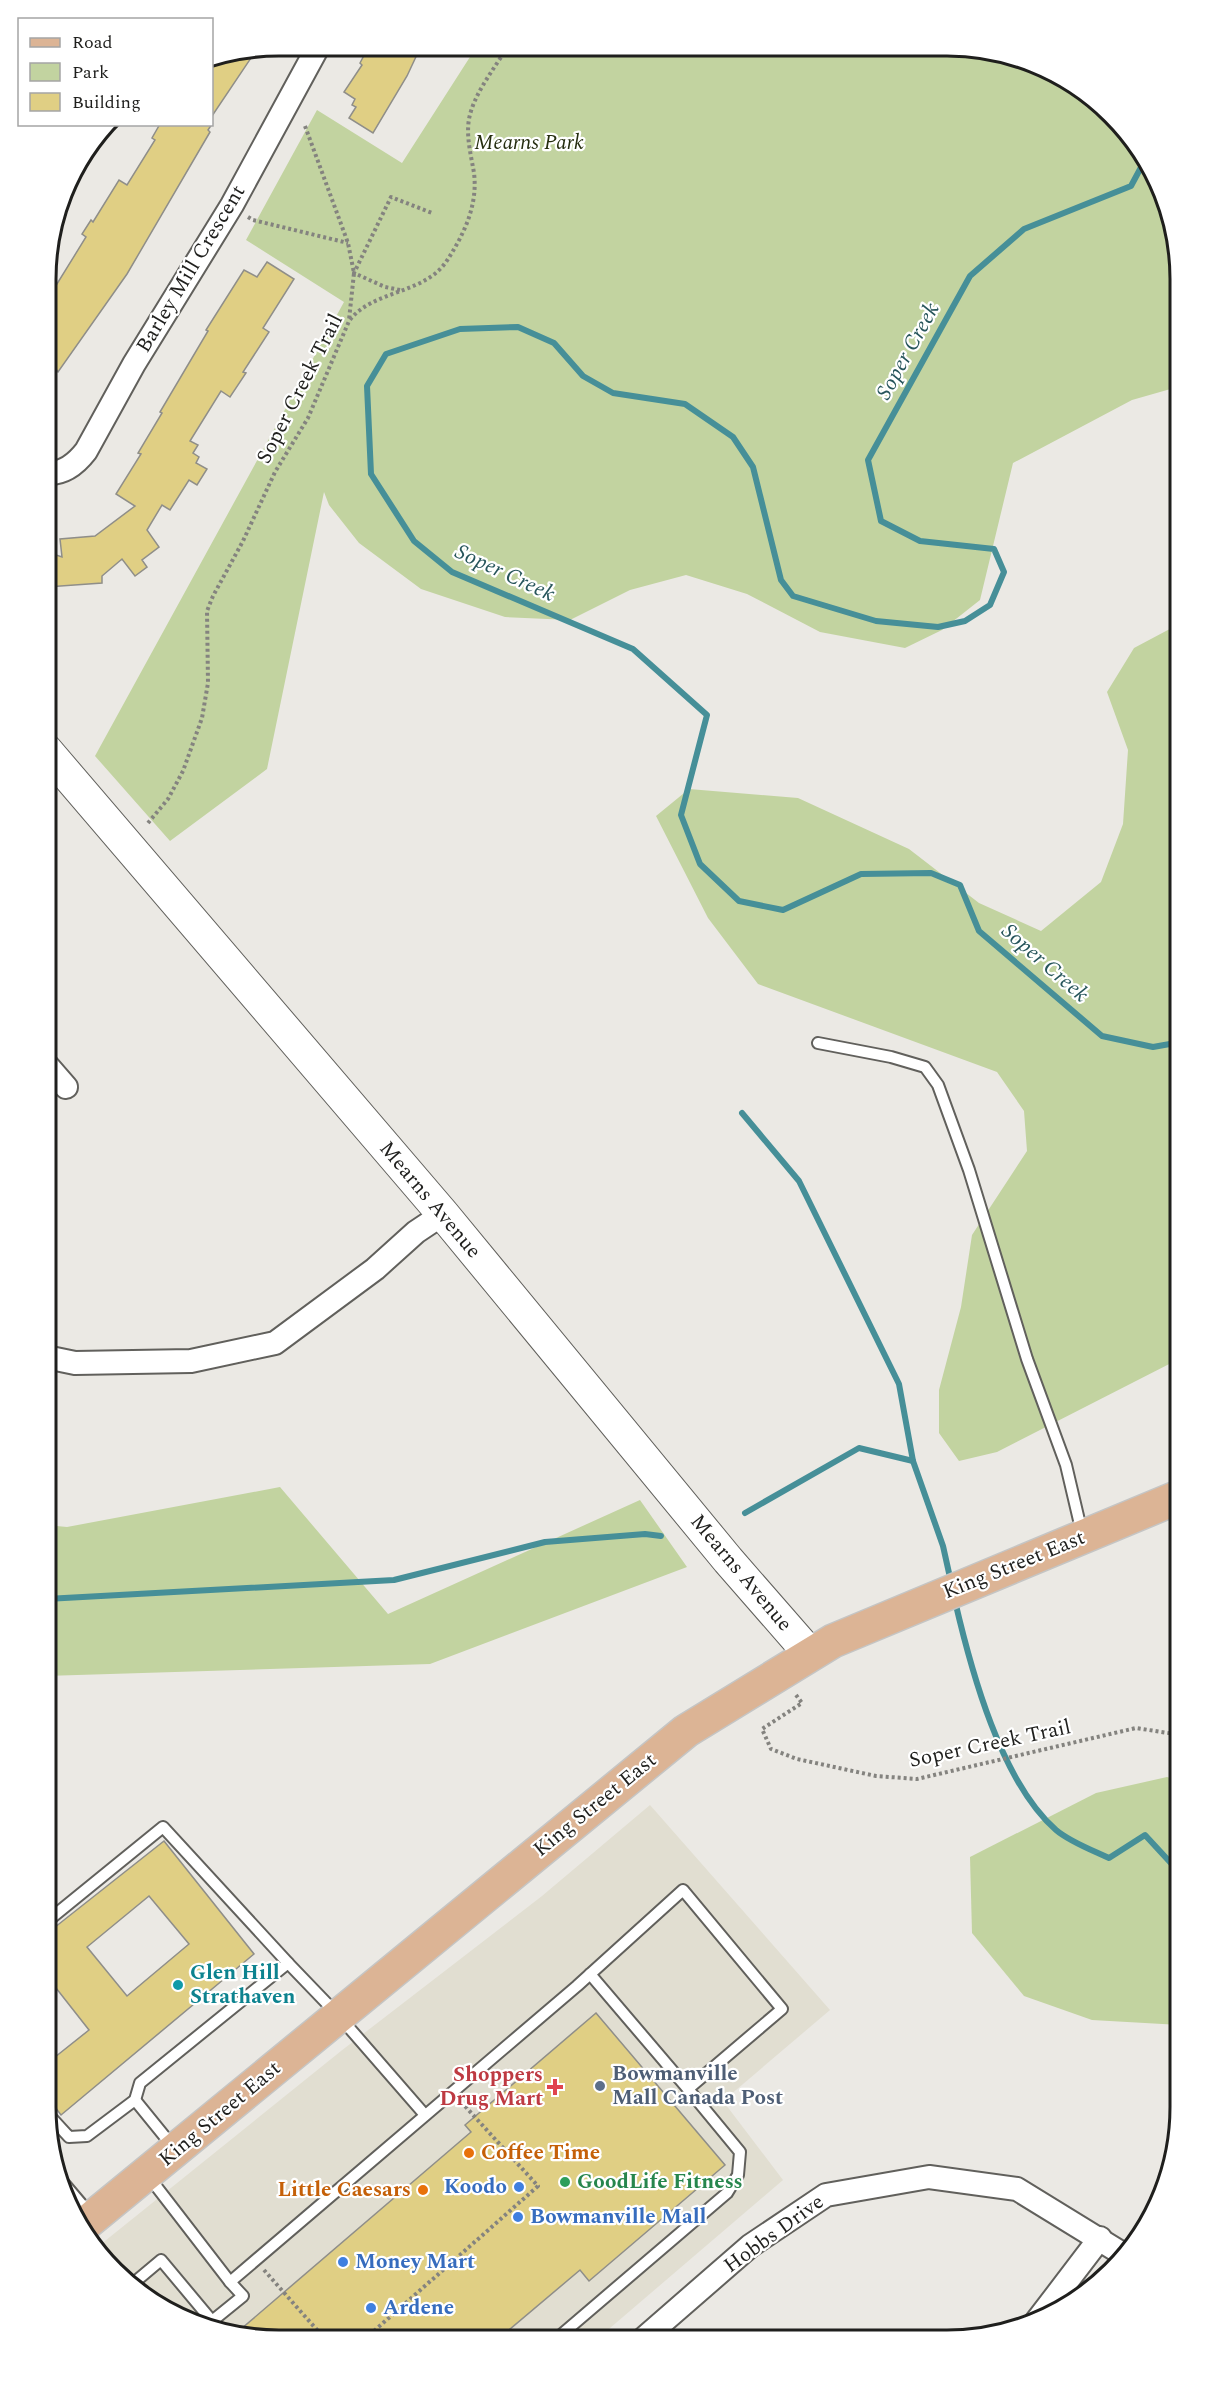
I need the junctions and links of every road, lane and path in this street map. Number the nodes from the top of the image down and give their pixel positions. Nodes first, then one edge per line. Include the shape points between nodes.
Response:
1 (314, 56) edge
2 (502, 56) edge
3 (305, 126) dead end
4 (232, 205) junction
5 (432, 213) dead end
6 (348, 243) junction
7 (354, 273) junction
8 (406, 290) junction
9 (348, 321) junction
10 (56, 471) edge
11 (56, 762) edge
12 (148, 823) dead end
13 (818, 1043) dead end
14 (56, 1076) edge
15 (66, 1087) dead end
16 (443, 1214) junction
17 (56, 1359) edge
18 (1171, 1500) edge
19 (1083, 1537) junction
20 (810, 1654) junction
21 (781, 1673) junction
22 (1171, 1733) edge
23 (56, 1914) edge
24 (288, 1963) junction
25 (590, 1974) junction
26 (338, 2015) junction
27 (688, 2089) junction
28 (451, 2093) junction
29 (135, 2100) junction
30 (425, 2115) junction
31 (56, 2123) edge
32 (176, 2151) junction
33 (148, 2175) junction
34 (87, 2222) edge
35 (1100, 2238) junction
36 (1118, 2251) edge
37 (255, 2260) junction
38 (137, 2280) edge
39 (230, 2282) junction
40 (1047, 2307) edge
41 (205, 2318) edge
42 (213, 2321) edge
43 (317, 2330) edge
44 (375, 2330) edge
45 (567, 2330) edge
46 (653, 2330) edge

1 - 4 street, Barley Mill Crescent
2 - 8 path, Soper Creek Trail via 472,108 468,135 475,192 466,227 447,262
3 - 6 path
4 - 6 path via 253,220
4 - 10 street, Barley Mill Crescent via 134,364 86,451 77,463
5 - 7 path via 391,196
6 - 7 path
7 - 8 path via 385,287
7 - 9 path
8 - 9 path, Soper Creek Trail via 360,308
9 - 12 path, Soper Creek Trail via 308,417 275,472 207,611 208,683 202,718 183,771 168,799
11 - 16 street, Mearns Avenue
13 - 19 lane via 925,1067 938,1085 969,1170 1027,1359 1066,1465
14 - 15 street
16 - 17 street via 275,1343 191,1361 75,1363
16 - 20 street, Mearns Avenue
18 - 19 main road, King Street East
19 - 20 main road, King Street East via 915,1605
20 - 21 main road, King Street East
21 - 22 path, Soper Creek Trail via 802,1703 762,1729 771,1749 797,1759 876,1776 918,1779 1136,1728
21 - 26 main road, King Street East via 686,1731
23 - 24 lane via 163,1827
24 - 26 lane
24 - 29 lane via 140,2083
25 - 27 lane
25 - 27 lane via 683,1890 782,2008
25 - 28 lane
26 - 30 lane
26 - 32 main road, King Street East
27 - 45 lane via 740,2152 738,2175 727,2193
28 - 30 lane
28 - 44 path via 476,2115 538,2186
29 - 31 lane via 87,2136 69,2137
29 - 32 lane
30 - 37 lane
32 - 33 main road, King Street East
33 - 34 main road, King Street East
33 - 39 lane
35 - 36 street, Hobbs Drive
35 - 40 street
35 - 46 street, Hobbs Drive via 1017,2189 928,2177 826,2195 750,2246
37 - 39 lane
37 - 43 path
38 - 41 lane via 161,2260
39 - 42 lane via 243,2296

